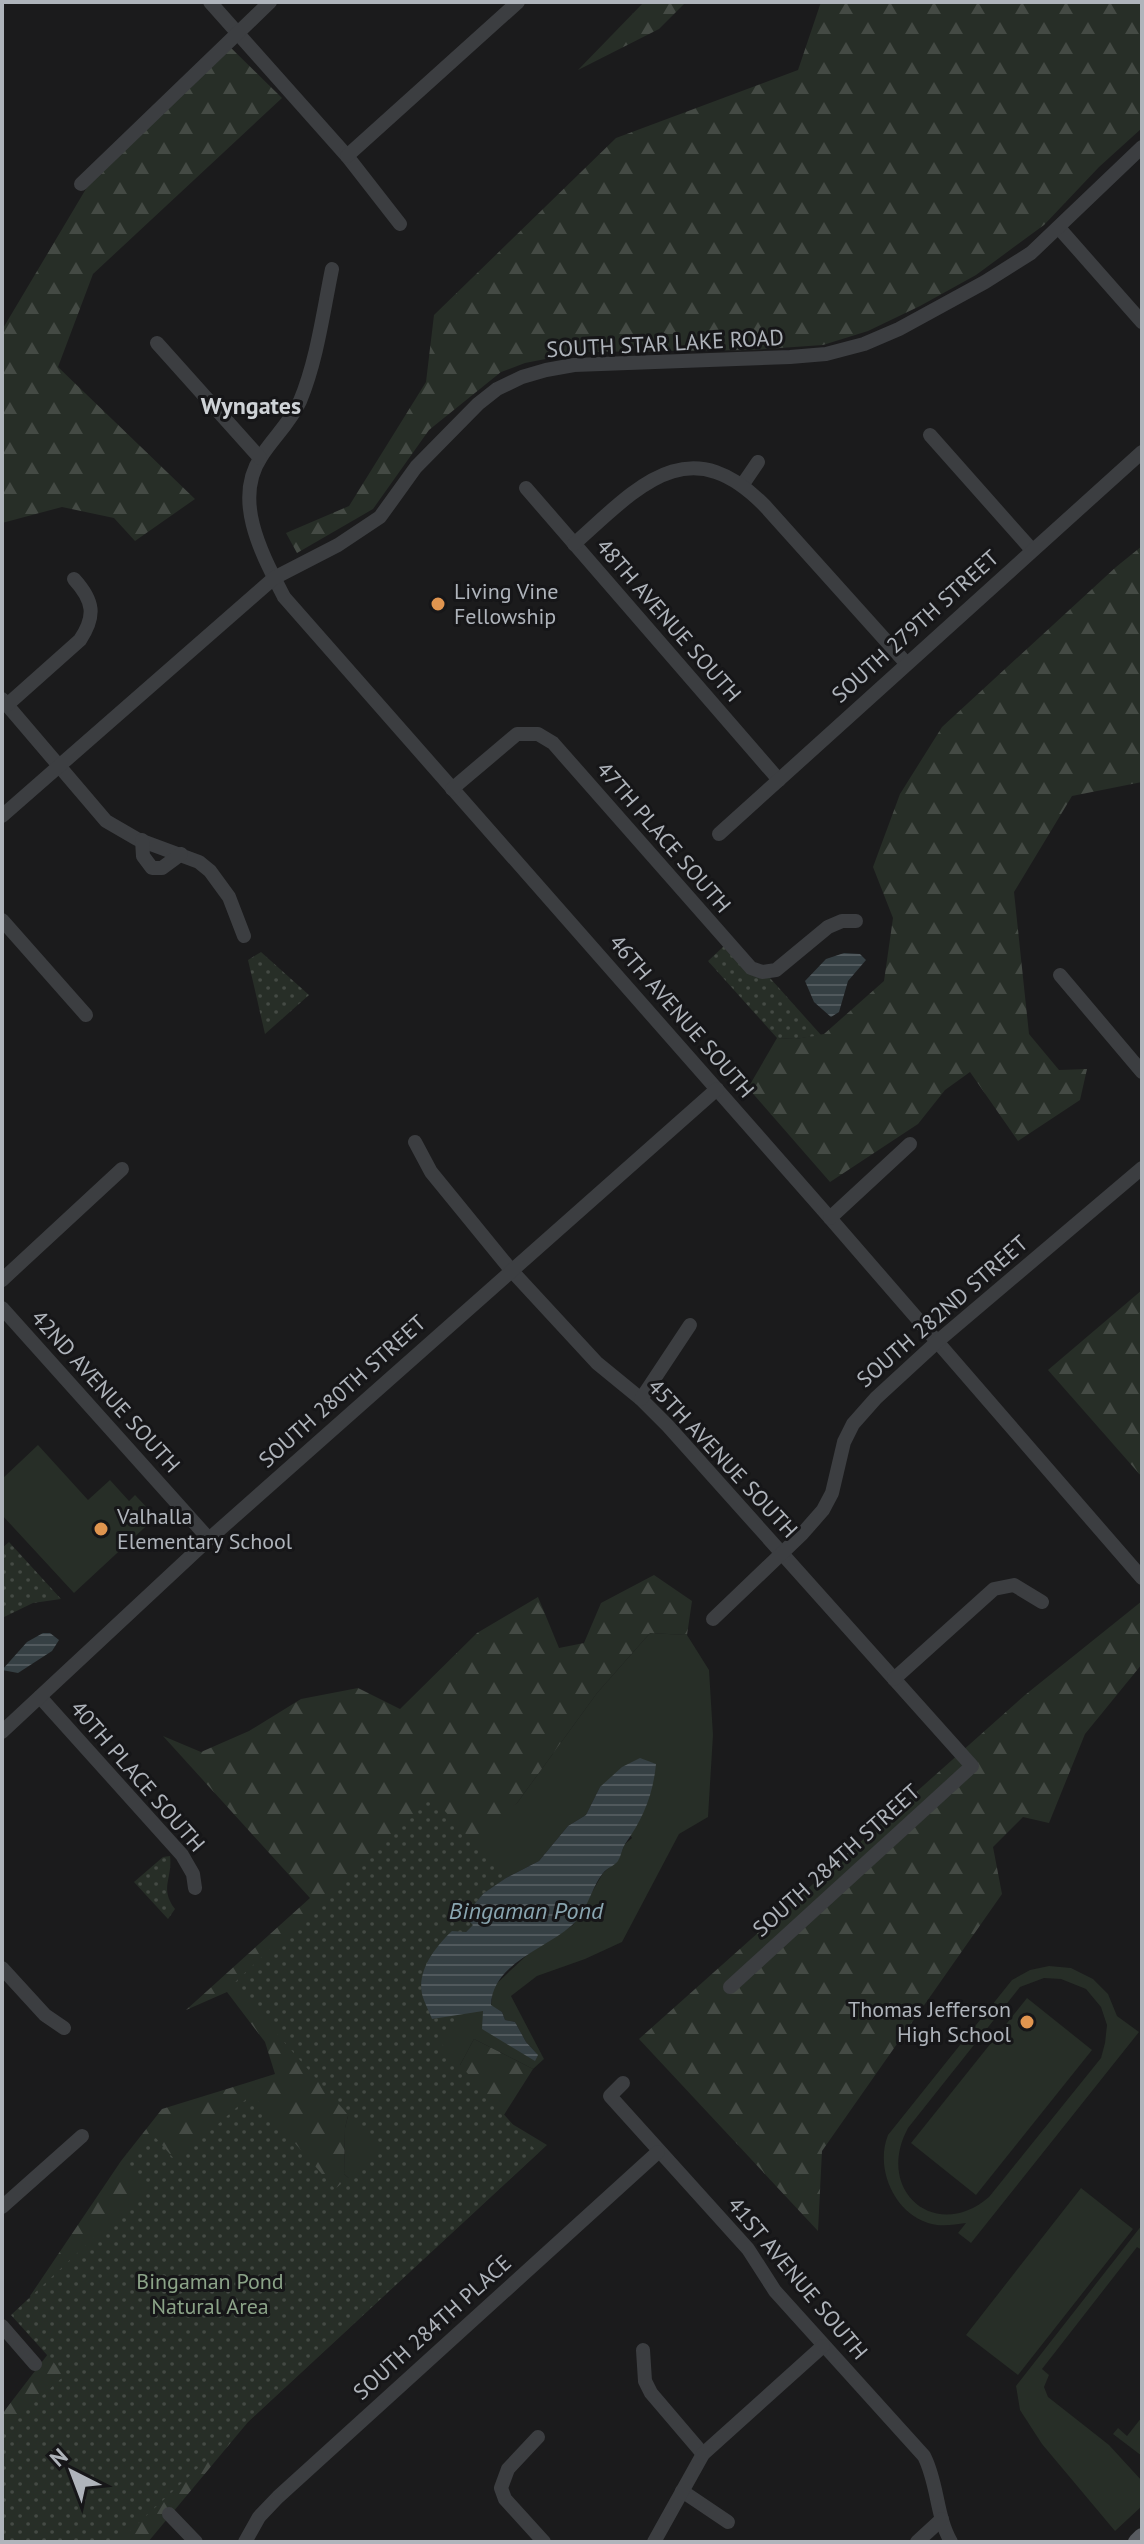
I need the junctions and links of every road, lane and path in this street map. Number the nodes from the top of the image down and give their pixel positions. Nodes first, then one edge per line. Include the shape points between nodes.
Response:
1 (210, 2) edge
2 (270, 2) edge
3 (518, 2) edge
4 (237, 32) junction
5 (1142, 147) edge
6 (347, 156) junction
7 (81, 184) dead end
8 (400, 224) dead end
9 (1059, 228) junction
10 (332, 269) dead end
11 (1142, 322) edge
12 (157, 343) dead end
13 (930, 435) dead end
14 (1142, 452) edge
15 (260, 458) junction
16 (758, 462) dead end
17 (743, 484) junction
18 (526, 488) dead end
19 (574, 544) junction
20 (1032, 550) junction
21 (274, 578) junction
22 (74, 579) dead end
23 (906, 663) junction
24 (5, 702) edge
25 (58, 765) junction
26 (779, 780) junction
27 (452, 789) junction
28 (2, 816) edge
29 (719, 834) dead end
30 (142, 840) junction
31 (181, 854) junction
32 (2, 920) edge
33 (856, 921) dead end
34 (244, 936) dead end
35 (1060, 975) dead end
36 (86, 1015) dead end
37 (1142, 1072) edge
38 (717, 1089) junction
39 (415, 1142) dead end
40 (910, 1144) dead end
41 (1142, 1168) edge
42 (122, 1169) dead end
43 (830, 1218) junction
44 (511, 1270) junction
45 (2, 1280) edge
46 (2, 1308) edge
47 (690, 1325) dead end
48 (938, 1341) junction
49 (641, 1399) junction
50 (209, 1539) junction
51 (783, 1553) junction
52 (1142, 1578) edge
53 (1042, 1602) dead end
54 (713, 1619) dead end
55 (894, 1679) junction
56 (40, 1697) junction
57 (2, 1732) edge
58 (972, 1766) joint
59 (195, 1888) dead end
60 (2, 1968) edge
61 (730, 1987) dead end
62 (64, 2028) dead end
63 (623, 2083) dead end
64 (82, 2136) dead end
65 (658, 2152) junction
66 (2, 2207) edge
67 (2, 2326) edge
68 (823, 2346) junction
69 (643, 2350) dead end
70 (35, 2364) dead end
71 (538, 2437) dead end
72 (703, 2454) junction
73 (682, 2491) junction
74 (169, 2514) dead end
75 (942, 2519) junction
76 (728, 2522) dead end
77 (1142, 2537) edge
78 (196, 2542) edge
79 (245, 2542) edge
80 (544, 2542) edge
81 (654, 2542) edge
82 (917, 2542) edge
83 (951, 2542) edge
84 (1137, 2542) edge

1 - 4 street
2 - 4 street
3 - 6 street
4 - 6 street
4 - 7 street
5 - 9 street, SOUTH STAR LAKE ROAD
6 - 8 street
9 - 11 street
9 - 21 street, SOUTH STAR LAKE ROAD via 1020,260 864,344 826,354 574,365 522,377 497,389 439,441 380,517
10 - 15 street via 313,366 299,404
12 - 15 street
13 - 20 street
14 - 20 street, SOUTH 279TH STREET
15 - 21 street, 46TH AVENUE SOUTH via 251,480 249,509
16 - 17 street
17 - 19 street via 704,469 676,470 649,480
17 - 23 street
18 - 19 street, 48TH AVENUE SOUTH
19 - 26 street, 48TH AVENUE SOUTH
20 - 23 street, SOUTH 279TH STREET
21 - 25 street, SOUTH STAR LAKE ROAD
21 - 27 street, 46TH AVENUE SOUTH via 284,597
22 - 24 street via 93,615 88,627 80,640
23 - 26 street, SOUTH 279TH STREET
24 - 25 street
25 - 28 street, SOUTH STAR LAKE ROAD
25 - 30 street via 106,821
26 - 29 street, SOUTH 279TH STREET
27 - 33 street, 47TH PLACE SOUTH via 517,734 533,732 553,743 745,963 762,972 776,970 828,927
27 - 38 street, 46TH AVENUE SOUTH
30 - 31 street
30 - 31 street via 143,856 152,868 162,868
31 - 34 street via 199,862 220,883
32 - 36 street
35 - 37 street
38 - 43 street, 46TH AVENUE SOUTH
38 - 44 street, SOUTH 280TH STREET
39 - 44 street, 45TH AVENUE SOUTH via 431,1172
40 - 43 street
41 - 48 street, SOUTH 282ND STREET
42 - 45 street
43 - 48 street, 46TH AVENUE SOUTH
44 - 49 street, 45TH AVENUE SOUTH via 597,1363
44 - 50 street, SOUTH 280TH STREET
46 - 50 street, 42ND AVENUE SOUTH
47 - 49 street
48 - 51 street, SOUTH 282ND STREET via 853,1424 823,1510
48 - 52 street, 46TH AVENUE SOUTH
49 - 51 street, 45TH AVENUE SOUTH
50 - 56 street, SOUTH 280TH STREET
51 - 54 street, SOUTH 282ND STREET
51 - 55 street, 45TH AVENUE SOUTH
53 - 55 street via 1014,1585 994,1589
55 - 58 street, 45TH AVENUE SOUTH
56 - 57 street, SOUTH 280TH STREET
56 - 59 street, 40TH PLACE SOUTH via 182,1855
58 - 61 street, SOUTH 284TH STREET
60 - 62 street
63 - 65 street, 41ST AVENUE SOUTH via 610,2096
64 - 66 street
65 - 68 street, 41ST AVENUE SOUTH via 748,2249 775,2291
65 - 79 street, SOUTH 284TH PLACE via 278,2497
67 - 70 street
68 - 72 street
68 - 75 street, 41ST AVENUE SOUTH via 924,2456
69 - 72 street via 651,2393
71 - 80 street via 508,2469 501,2488
72 - 73 street
73 - 76 street
73 - 81 street
74 - 78 street
75 - 82 street
75 - 83 street, 41ST AVENUE SOUTH
77 - 84 main road

